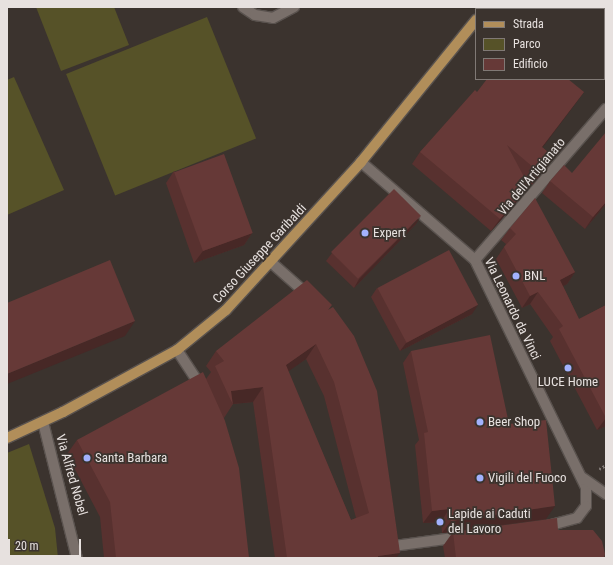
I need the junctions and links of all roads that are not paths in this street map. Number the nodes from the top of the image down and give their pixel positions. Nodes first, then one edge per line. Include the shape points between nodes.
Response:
1 (243, 7) edge
2 (294, 7) edge
3 (475, 21) edge
4 (606, 109) edge
5 (361, 162) junction
6 (475, 260) junction
7 (272, 263) junction
8 (316, 303) edge
9 (177, 350) junction
10 (206, 396) edge
11 (43, 422) junction
12 (7, 438) edge
13 (582, 478) junction
14 (606, 494) edge
15 (531, 529) edge
16 (392, 531) edge
17 (470, 536) edge
18 (394, 546) junction
19 (77, 558) edge
20 (395, 558) edge

1 - 2 street via 255,15 273,18
3 - 5 main road, Corso Giuseppe Garibaldi
4 - 6 street, Via dell'Artigianato
5 - 6 street, Via Leonardo da Vinci
5 - 7 main road, Corso Giuseppe Garibaldi
6 - 13 street, Via Leonardo da Vinci
7 - 8 street
7 - 9 main road, Corso Giuseppe Garibaldi via 226,310
9 - 10 street
9 - 11 main road, Corso Giuseppe Garibaldi
11 - 12 main road, Corso Giuseppe Garibaldi
11 - 19 street, Via Alfred Nobel
13 - 14 street
13 - 15 street, Via Leonardo da Vinci via 587,499 580,515 562,524
16 - 18 street
17 - 18 street
18 - 20 street

